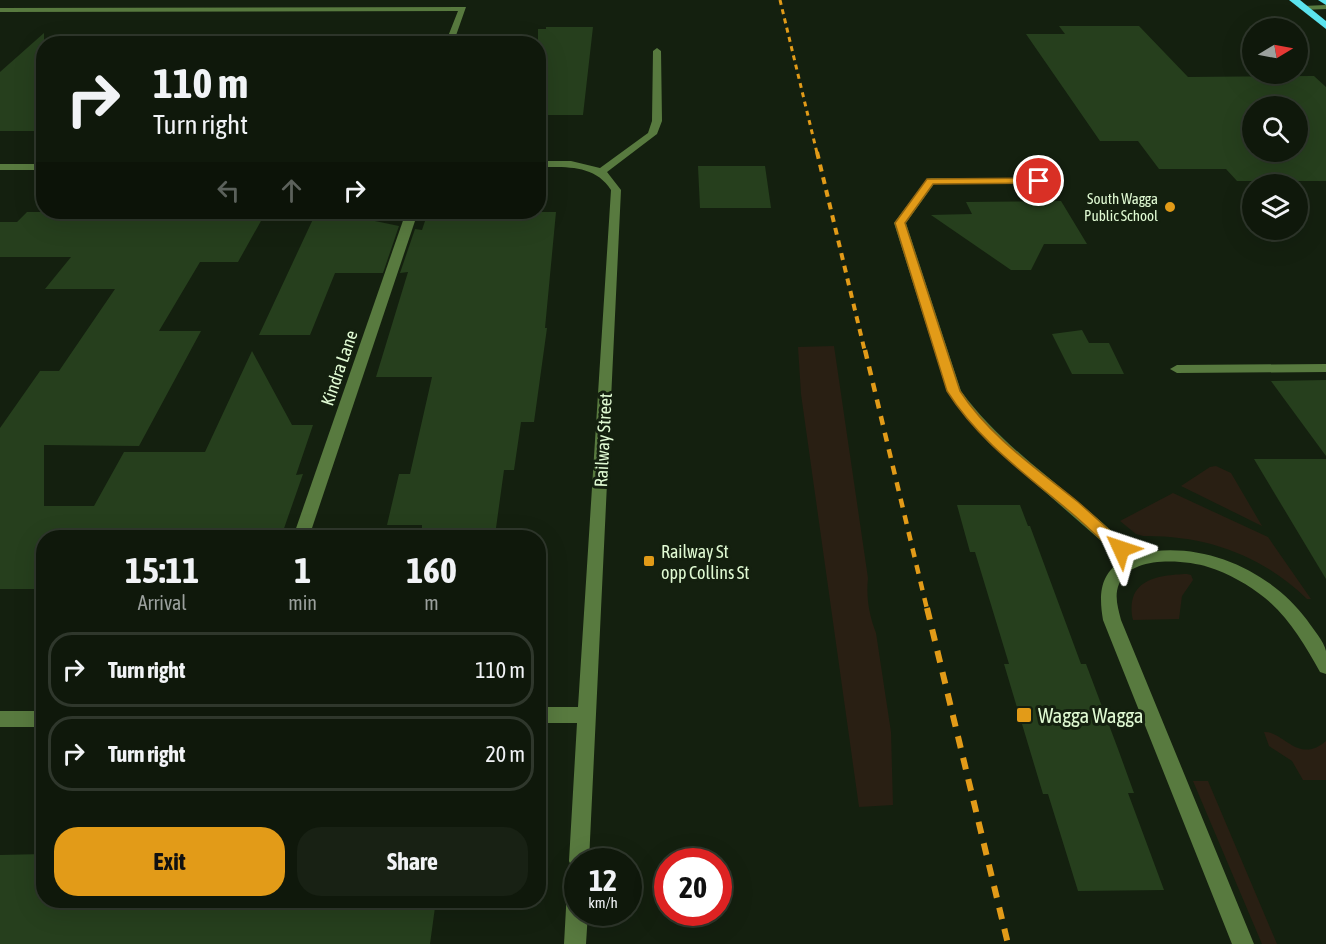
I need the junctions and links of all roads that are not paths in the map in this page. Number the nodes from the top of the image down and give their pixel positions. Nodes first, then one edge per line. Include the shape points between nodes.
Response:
1 (375, 0) edge
2 (1294, 0) edge
3 (1326, 7) edge
4 (1303, 8) junction
5 (369, 9) junction
6 (0, 10) edge
7 (1326, 27) edge
8 (452, 36) edge
9 (657, 51) dead end
10 (546, 164) edge
11 (0, 167) edge
12 (36, 167) edge
13 (601, 172) junction
14 (1039, 181) dead end
15 (410, 219) edge
16 (1326, 368) edge
17 (1177, 369) dead end
18 (303, 530) edge
19 (1134, 561) junction
20 (1325, 664) edge
21 (586, 714) junction
22 (546, 715) edge
23 (0, 719) edge
24 (36, 719) edge
25 (580, 848) edge
26 (576, 926) edge
27 (575, 944) edge
28 (1243, 944) edge

1 - 5 street
2 - 4 highway
3 - 4 street
4 - 7 highway
5 - 6 street
5 - 8 street via 463,9
9 - 13 street via 657,121 652,134
10 - 13 street via 588,167
11 - 12 street
13 - 21 street, Railway Street via 612,179 617,200
14 - 19 street via 931,181 900,223 954,391 964,408 1000,447
15 - 18 street, Kindra Lane
16 - 17 street
19 - 20 street via 1160,555 1191,557 1236,572 1286,608
19 - 28 street via 1112,580 1107,591 1108,607
21 - 22 street
21 - 25 street, Railway Street
23 - 24 street
26 - 27 street

